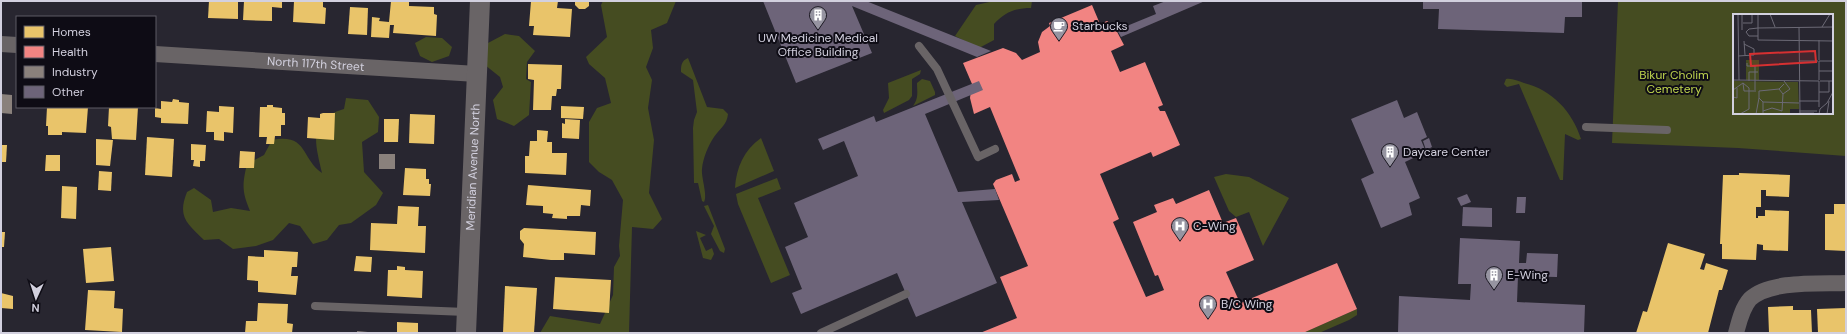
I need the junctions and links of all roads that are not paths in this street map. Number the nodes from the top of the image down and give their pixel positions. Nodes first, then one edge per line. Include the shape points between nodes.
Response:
1 (480, 1) edge
2 (1, 44) edge
3 (16, 45) edge
4 (919, 46) dead end
5 (156, 54) edge
6 (477, 74) junction
7 (1586, 127) dead end
8 (1667, 130) dead end
9 (995, 149) dead end
10 (1846, 283) edge
11 (906, 294) dead end
12 (315, 306) dead end
13 (467, 312) junction
14 (466, 333) edge
15 (821, 333) edge
16 (1736, 333) edge

1 - 6 street, Meridian Avenue North
2 - 3 street
4 - 9 lane via 937,69 978,157
5 - 6 street, North 117th Street
6 - 13 street, Meridian Avenue North
7 - 8 lane
10 - 16 street via 1777,287 1761,292 1750,300 1742,312
11 - 15 lane
12 - 13 lane
13 - 14 street, Meridian Avenue North

